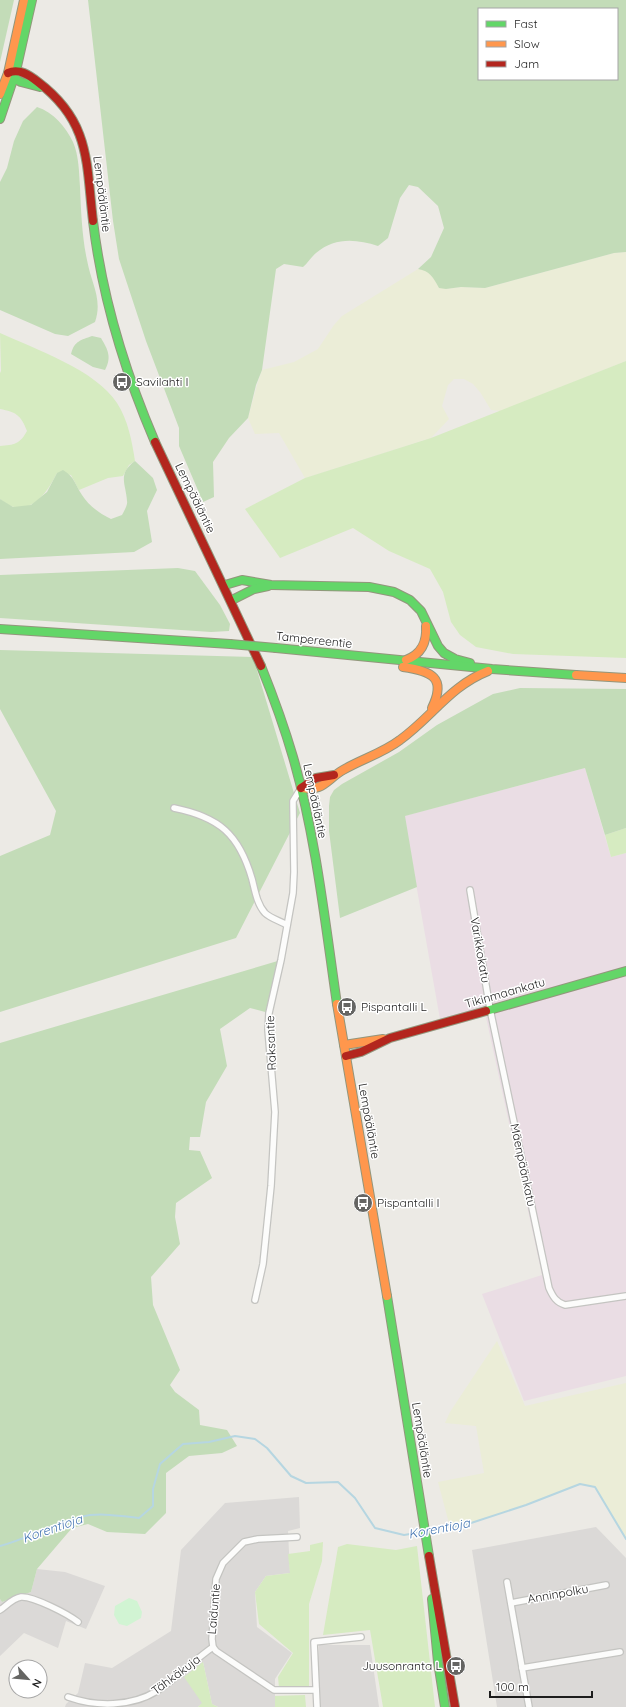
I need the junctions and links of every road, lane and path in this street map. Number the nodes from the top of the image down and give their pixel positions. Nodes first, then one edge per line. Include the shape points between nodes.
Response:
1 (24, 0) edge
2 (32, 0) edge
3 (12, 74) junction
4 (0, 94) edge
5 (0, 119) edge
6 (225, 585) junction
7 (273, 585) junction
8 (232, 600) junction
9 (426, 620) junction
10 (0, 629) edge
11 (362, 657) junction
12 (397, 661) junction
13 (492, 670) junction
14 (507, 671) junction
15 (626, 678) edge
16 (424, 720) junction
17 (301, 788) junction
18 (174, 808) dead end
19 (470, 890) dead end
20 (287, 925) junction
21 (626, 971) edge
22 (490, 1009) junction
23 (390, 1038) junction
24 (344, 1045) junction
25 (346, 1056) junction
26 (626, 1296) edge
27 (256, 1300) dead end
28 (297, 1537) dead end
29 (430, 1564) junction
30 (507, 1582) dead end
31 (606, 1585) dead end
32 (510, 1603) junction
33 (0, 1610) edge
34 (78, 1622) dead end
35 (361, 1637) dead end
36 (213, 1647) junction
37 (620, 1652) dead end
38 (522, 1668) junction
39 (316, 1690) junction
40 (68, 1697) dead end
41 (317, 1707) edge
42 (445, 1707) edge
43 (456, 1707) edge
44 (529, 1707) edge

1 - 3 main road
2 - 3 main road
3 - 4 main road
3 - 5 main road
3 - 6 main road, Lempääläntie via 28,75 43,87 72,115 78,128 86,156 94,233 107,299 128,374 157,447
6 - 7 main road via 242,580
6 - 8 main road, Lempääläntie
7 - 8 main road via 254,589
7 - 9 main road via 371,588 394,592 414,603
8 - 17 main road, Lempääläntie via 277,706
9 - 12 main road via 426,640 423,649 413,658
9 - 14 main road via 438,645 449,657
10 - 11 main road, Tampereentie, bridge via 230,644
11 - 12 main road, Tampereentie
11 - 16 main road via 389,666 420,669 434,676 440,690 438,699
12 - 13 main road, Tampereentie
13 - 14 main road, Tampereentie
13 - 16 main road via 463,682
14 - 15 main road, Tampereentie
16 - 17 main road via 382,752 334,775 318,788 312,791
17 - 20 street, Raksantie via 293,801 293,893
17 - 24 main road, Lempääläntie
18 - 20 street via 210,819 235,840 245,858 259,905 266,914
19 - 22 street, Varikkokatu
20 - 27 street, Raksantie via 269,1013 274,1112 272,1186
21 - 22 main road, Tikinmaankatu
22 - 23 main road, Tikinmaankatu
22 - 26 street, Mäenpäänkatu via 553,1297 558,1303 574,1305
23 - 24 main road, Tikinmaankatu
23 - 25 main road, Tikinmaankatu
24 - 25 main road, Lempääläntie
25 - 29 main road, Lempääläntie
28 - 36 street, Laiduntie via 244,1542 224,1563 216,1579
29 - 42 main road, Lempääläntie
29 - 43 main road, Lempääläntie
30 - 32 street
31 - 32 street, Anninpolku
32 - 38 street
33 - 34 street via 14,1600 26,1598 69,1615
35 - 39 street via 314,1642
36 - 39 street, Laiduntie via 274,1690
36 - 40 street, Tähkäkuja via 147,1697 117,1706 108,1706
37 - 38 street
38 - 44 street
39 - 41 street

